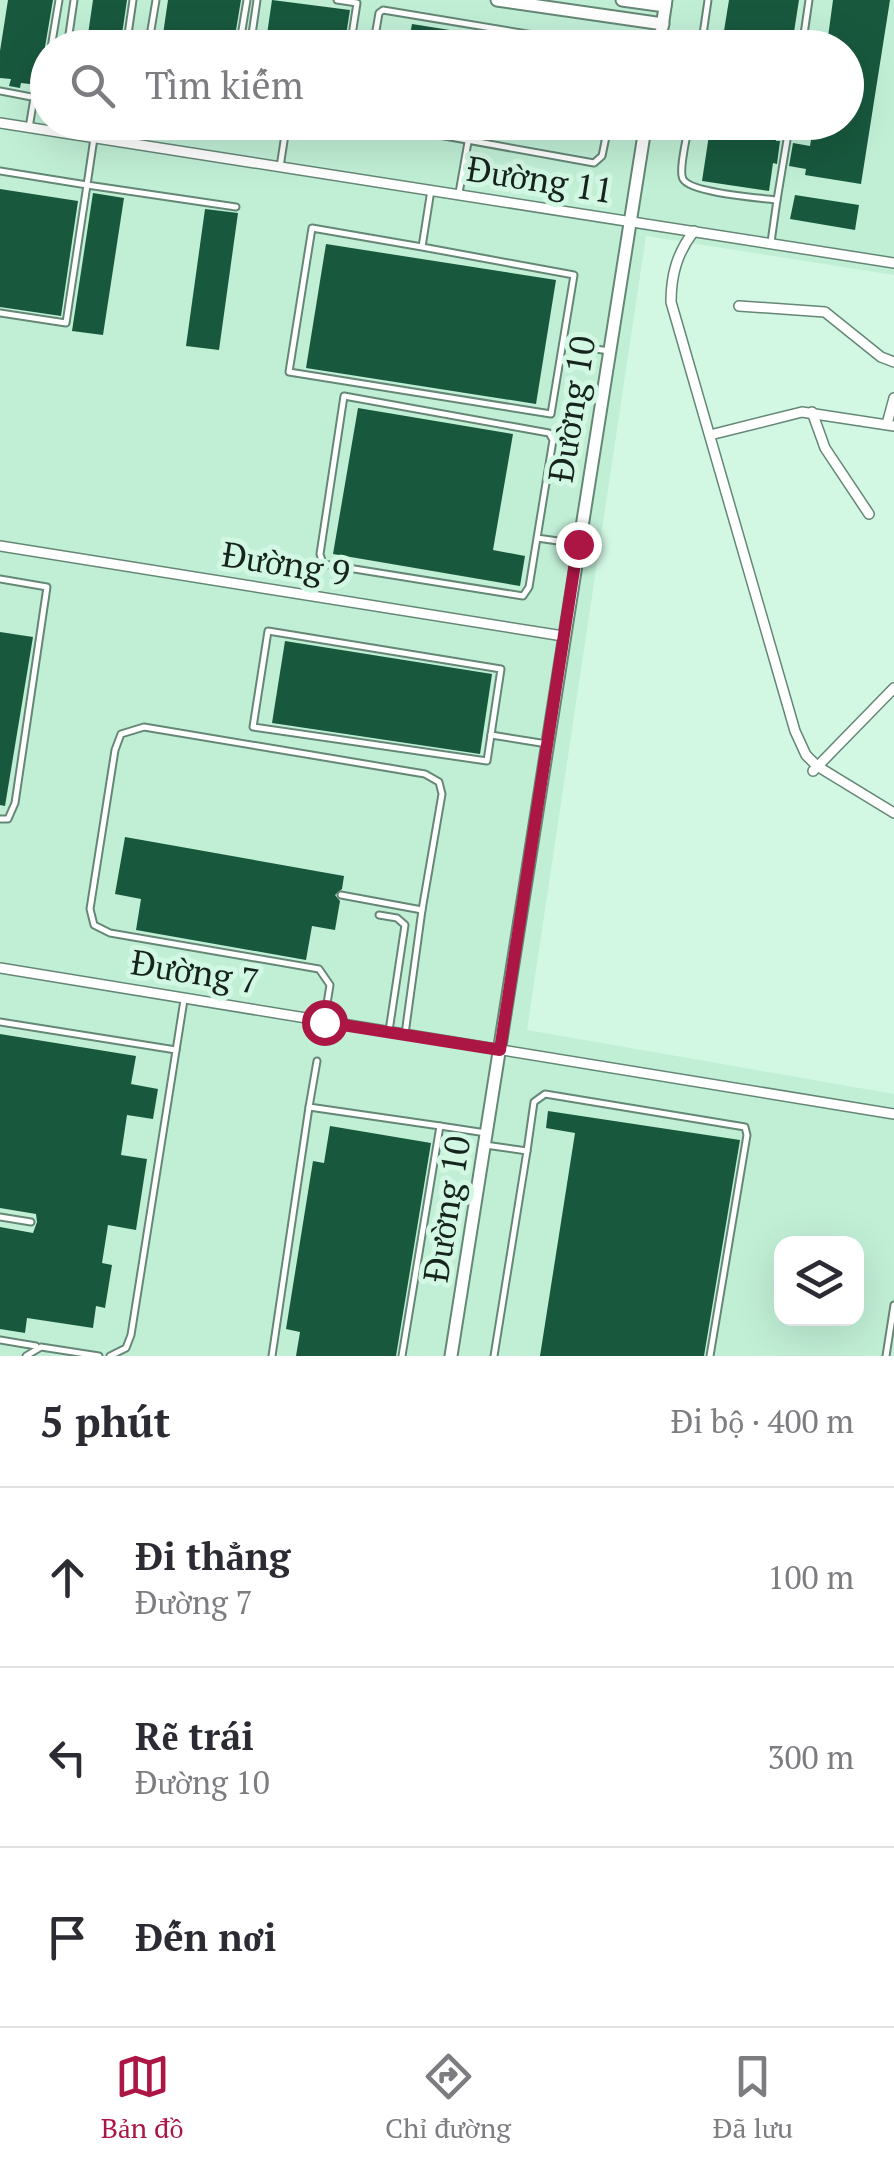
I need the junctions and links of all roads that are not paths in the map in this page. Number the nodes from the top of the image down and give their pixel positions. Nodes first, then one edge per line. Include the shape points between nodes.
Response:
1 (59, 0) edge
2 (74, 0) edge
3 (134, 0) edge
4 (156, 0) edge
5 (247, 0) edge
6 (258, 0) edge
7 (337, 0) edge
8 (497, 0) edge
9 (622, 0) edge
10 (708, 0) edge
11 (810, 0) edge
12 (666, 3) edge
13 (585, 7) edge
14 (663, 24) junction
15 (54, 30) edge
16 (70, 30) edge
17 (129, 30) edge
18 (151, 30) edge
19 (242, 30) edge
20 (253, 30) edge
21 (353, 30) edge
22 (376, 30) edge
23 (504, 30) edge
24 (662, 30) edge
25 (704, 30) edge
26 (805, 30) edge
27 (0, 91) edge
28 (30, 97) edge
29 (0, 123) edge
30 (30, 128) edge
31 (94, 140) edge
32 (105, 140) edge
33 (134, 140) edge
34 (284, 140) edge
35 (458, 140) edge
36 (605, 140) edge
37 (643, 140) edge
38 (687, 140) edge
39 (787, 140) edge
40 (468, 142) junction
41 (133, 145) junction
42 (280, 167) junction
43 (0, 171) edge
44 (87, 185) junction
45 (431, 190) junction
46 (458, 195) junction
47 (777, 200) junction
48 (236, 207) dead end
49 (628, 221) junction
50 (694, 231) junction
51 (771, 244) junction
52 (422, 247) junction
53 (894, 264) edge
54 (739, 306) dead end
55 (0, 312) edge
56 (562, 344) junction
57 (609, 351) junction
58 (894, 362) edge
59 (894, 398) edge
60 (812, 412) junction
61 (891, 425) edge
62 (710, 435) junction
63 (869, 514) dead end
64 (537, 538) junction
65 (578, 544) junction
66 (0, 546) edge
67 (0, 579) edge
68 (563, 636) junction
69 (894, 688) edge
70 (491, 736) junction
71 (547, 744) junction
72 (815, 768) junction
73 (894, 814) edge
74 (0, 819) edge
75 (341, 895) dead end
76 (422, 910) junction
77 (379, 915) dead end
78 (0, 968) edge
79 (184, 998) junction
80 (0, 1022) edge
81 (324, 1022) junction
82 (390, 1032) junction
83 (405, 1034) junction
84 (176, 1050) junction
85 (500, 1050) junction
86 (317, 1061) dead end
87 (309, 1106) junction
88 (894, 1114) edge
89 (440, 1126) junction
90 (486, 1139) junction
91 (527, 1151) junction
92 (0, 1217) edge
93 (30, 1222) dead end
94 (894, 1305) edge
95 (0, 1340) edge
96 (41, 1347) junction
97 (26, 1356) edge
98 (99, 1356) edge
99 (110, 1356) edge
100 (272, 1356) edge
101 (402, 1356) edge
102 (451, 1356) edge
103 (494, 1356) edge
104 (710, 1356) edge
105 (886, 1356) edge

1 - 15 lane
2 - 16 lane
3 - 17 lane
4 - 18 lane
5 - 19 lane
6 - 20 lane
7 - 21 lane via 358,3
8 - 13 street
9 - 12 street
10 - 25 lane
11 - 26 lane
12 - 14 street
13 - 14 street
14 - 24 street
22 - 23 lane via 383,10
27 - 28 lane
29 - 30 street, Đường 11
31 - 44 lane
32 - 41 street, Đường 11
33 - 41 lane
34 - 42 lane
35 - 40 lane
36 - 40 lane via 594,163
37 - 49 street, Đường 10
38 - 47 lane via 682,174 687,184
39 - 47 lane
40 - 46 lane
41 - 42 street, Đường 11
42 - 45 street, Đường 11
43 - 44 lane
44 - 48 lane
44 - 55 lane via 66,324
45 - 46 street, Đường 11
45 - 52 lane
46 - 49 street, Đường 11
47 - 51 lane
49 - 50 street, Đường 11
49 - 57 street, Đường 10
50 - 51 street, Đường 11
50 - 62 street via 676,264 672,302
51 - 53 street, Đường 11
52 - 56 lane via 574,275
52 - 56 lane via 312,228 289,372 551,414
54 - 58 street via 825,312
56 - 57 lane
57 - 65 street, Đường 10
59 - 61 street
60 - 61 street
60 - 62 street
60 - 63 street via 830,458
62 - 72 street via 795,731
64 - 64 lane via 523,596 323,564 344,396 550,433
64 - 65 lane
65 - 68 street, Đường 10
66 - 68 street, Đường 9
67 - 74 lane via 47,587 15,803 8,819
68 - 71 street, Đường 10
69 - 72 street
70 - 70 lane via 502,669 268,631 253,727 486,761
70 - 71 lane
71 - 85 street, Đường 10
72 - 73 street
75 - 76 lane
76 - 81 lane via 442,794 433,777 144,728 121,734 90,909 94,925 318,969 330,986
76 - 83 lane
77 - 82 lane via 405,925
78 - 79 street, Đường 7
79 - 81 street, Đường 7
79 - 84 lane
80 - 84 lane
81 - 82 street, Đường 7
82 - 83 street, Đường 7
83 - 85 street, Đường 7
84 - 99 lane via 131,1335 126,1348
85 - 88 street, Đường 7
85 - 90 street, Đường 10
86 - 87 lane
87 - 89 lane
87 - 100 lane
89 - 90 lane
89 - 101 lane
90 - 91 lane
90 - 102 street, Đường 10
91 - 103 lane
91 - 104 lane via 534,1102 545,1094 745,1127
92 - 93 lane
94 - 105 lane
95 - 96 lane
96 - 97 lane
96 - 98 lane

